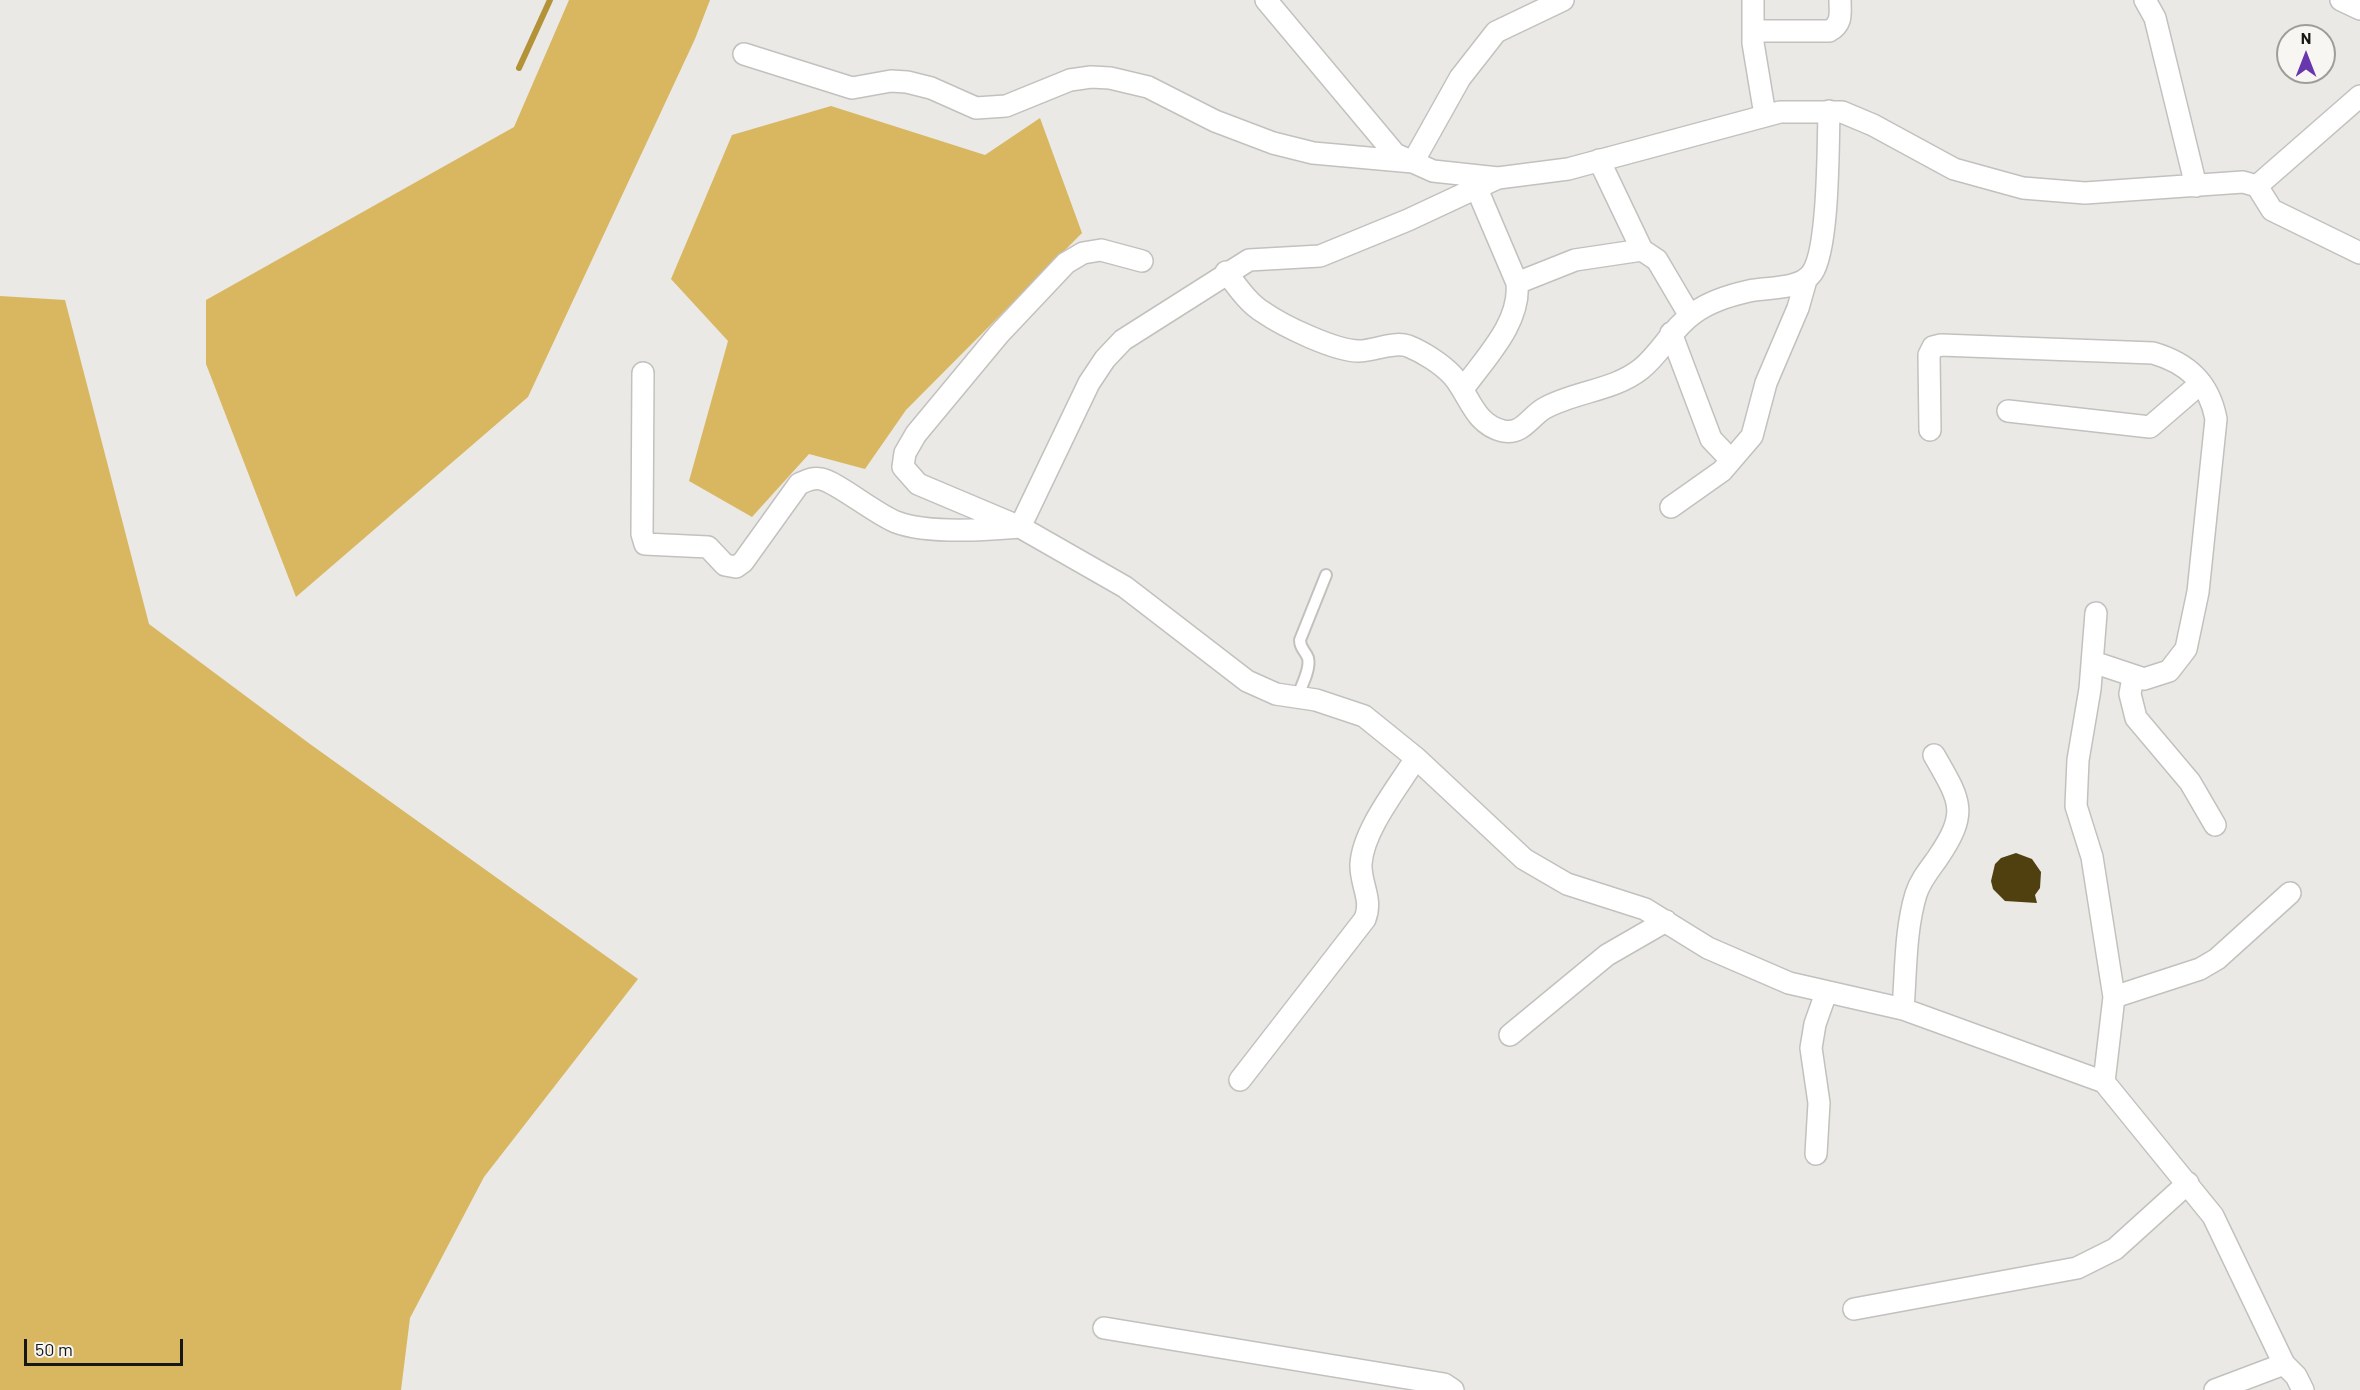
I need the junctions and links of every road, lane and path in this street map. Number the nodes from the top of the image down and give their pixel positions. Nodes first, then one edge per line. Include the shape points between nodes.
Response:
1 (1266, 0) edge
2 (1563, 0) edge
3 (1753, 0) edge
4 (1840, 0) edge
5 (2145, 0) edge
6 (2341, 0) edge
7 (2360, 9) edge
8 (1753, 31) junction
9 (744, 54) dead end
10 (2360, 96) edge
11 (1829, 111) junction
12 (1765, 115) junction
13 (1599, 160) junction
14 (1413, 162) junction
15 (1498, 178) junction
16 (2196, 186) junction
17 (2257, 186) junction
18 (1477, 189) junction
19 (1642, 250) junction
20 (2360, 253) edge
21 (1142, 261) dead end
22 (1226, 272) junction
23 (1806, 280) junction
24 (1517, 283) junction
25 (1690, 316) junction
26 (1671, 333) junction
27 (643, 373) dead end
28 (2201, 383) junction
29 (1463, 389) junction
30 (2008, 411) dead end
31 (1930, 430) dead end
32 (1731, 460) junction
33 (1671, 507) dead end
34 (1020, 527) junction
35 (1326, 575) dead end
36 (2096, 614) dead end
37 (2093, 662) junction
38 (2133, 677) junction
39 (1297, 697) junction
40 (1934, 755) dead end
41 (1416, 758) junction
42 (2215, 825) dead end
43 (2290, 893) dead end
44 (1666, 921) junction
45 (1826, 993) junction
46 (2115, 997) junction
47 (1903, 1009) junction
48 (1510, 1035) dead end
49 (1240, 1080) dead end
50 (2104, 1082) junction
51 (1816, 1155) dead end
52 (2188, 1183) junction
53 (1854, 1309) dead end
54 (1104, 1328) dead end
55 (2284, 1364) junction
56 (1453, 1390) edge
57 (2215, 1390) edge
58 (2303, 1390) edge

1 - 14 street via 1395,154
2 - 14 street via 1496,32 1460,78
3 - 8 street
4 - 8 street via 1840,19 1837,27 1829,31
5 - 16 street via 2155,18
6 - 7 street
8 - 12 street
9 - 14 street via 852,88 907,82 983,109 1006,106 1070,80 1110,78 1148,87 1215,121 1273,142 1313,153
10 - 17 street
11 - 12 street
11 - 16 street via 1874,125 1954,169 2001,183 2085,193
11 - 23 street via 1825,223 1816,267
12 - 13 street
13 - 15 street via 1568,169
13 - 19 street
14 - 15 street via 1433,171
15 - 18 street
16 - 17 street via 2243,182
17 - 20 street via 2272,210
18 - 22 street via 1320,256 1249,260
18 - 24 street
19 - 24 street via 1575,260
19 - 25 street via 1657,260
21 - 34 street via 1101,250 1083,253 1066,263 999,334 916,434 905,453 903,467 918,484
22 - 29 street via 1263,312 1336,348 1360,351 1405,345 1443,367
22 - 34 street via 1123,340 1105,359 1089,383
23 - 25 street via 1726,298
23 - 32 street via 1766,383 1752,436
24 - 29 street via 1517,307 1510,322
25 - 26 street
26 - 29 street via 1635,373 1605,388 1547,407 1515,431 1485,424
26 - 32 street via 1711,439
27 - 34 street via 645,544 708,547 725,566 736,567 799,484 813,478 824,479 899,523 958,530
28 - 30 street via 2150,427
28 - 31 street via 2193,372 2153,353 1941,345 1933,347 1929,355
28 - 38 street via 2216,419 2191,628 2186,649 2174,666 2152,678
32 - 33 street via 1722,471
34 - 39 street via 1125,587 1246,681 1276,694
35 - 39 lane via 1300,640 1308,666
36 - 37 street
37 - 38 street
37 - 46 street via 2078,760 2076,806 2092,857
38 - 42 street via 2130,694 2136,718 2190,782
39 - 41 street via 1340,706 1364,716
40 - 47 street via 1952,785 1959,816 1952,837 1916,894
41 - 44 street via 1524,860 1567,884 1645,909
41 - 49 street via 1368,834 1361,864 1368,901 1365,919
43 - 46 street via 2200,969
44 - 45 street via 1708,948 1753,969
44 - 48 street via 1608,955
45 - 47 street
45 - 51 street via 1811,1048 1819,1103
46 - 50 street
47 - 50 street
50 - 52 street
52 - 53 street via 2115,1249 2077,1268
52 - 55 street via 2213,1216
54 - 56 street via 1444,1384
55 - 57 street
55 - 58 street

